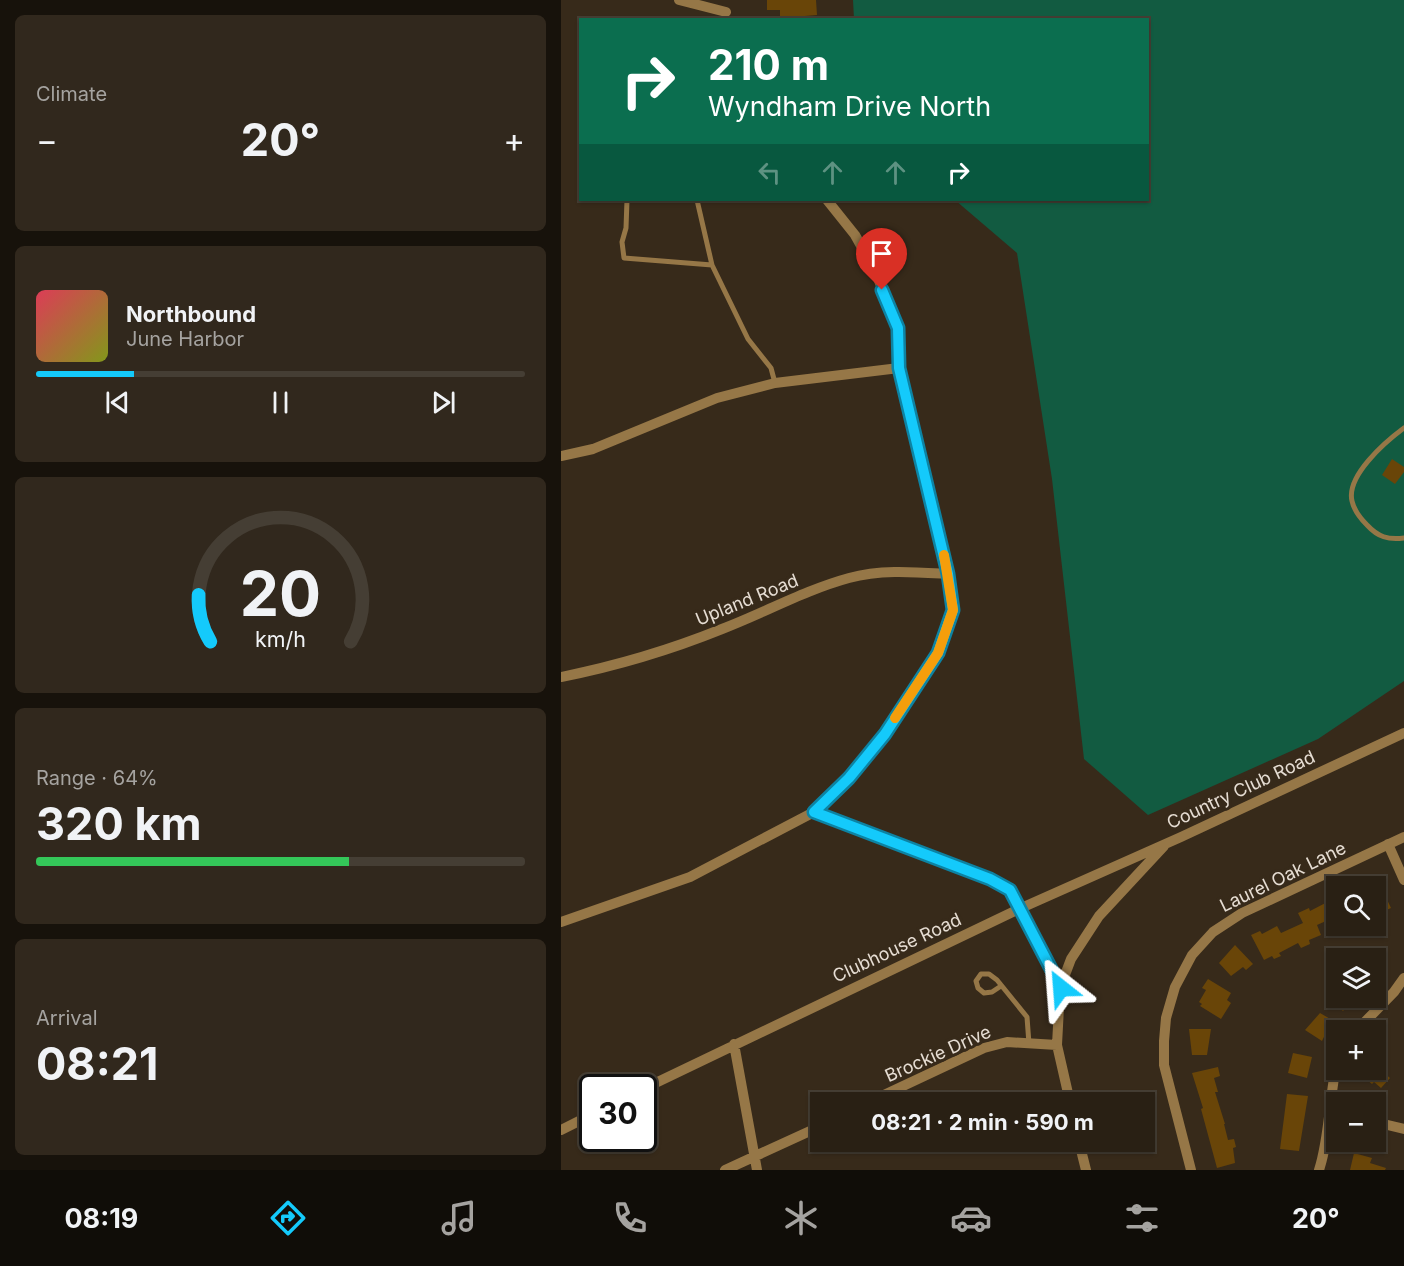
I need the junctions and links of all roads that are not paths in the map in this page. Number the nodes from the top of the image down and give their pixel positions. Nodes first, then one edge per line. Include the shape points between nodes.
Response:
1 (679, 0) edge
2 (729, 0) edge
3 (726, 16) edge
4 (627, 201) edge
5 (697, 201) edge
6 (828, 201) edge
7 (712, 265) junction
8 (899, 368) junction
9 (775, 383) junction
10 (1404, 428) edge
11 (561, 456) edge
12 (1404, 538) edge
13 (948, 574) junction
14 (561, 677) edge
15 (1404, 733) edge
16 (814, 812) junction
17 (1404, 837) edge
18 (1167, 843) junction
19 (1388, 844) junction
20 (1404, 879) edge
21 (1019, 909) junction
22 (561, 922) edge
23 (1404, 978) edge
24 (1001, 986) junction
25 (1061, 988) junction
26 (1366, 1020) edge
27 (734, 1044) junction
28 (1029, 1044) junction
29 (1057, 1045) junction
30 (657, 1082) edge
31 (890, 1092) edge
32 (1068, 1092) edge
33 (579, 1121) edge
34 (1386, 1125) edge
35 (561, 1130) edge
36 (1404, 1130) edge
37 (810, 1131) edge
38 (1326, 1144) edge
39 (1082, 1152) edge
40 (754, 1157) junction
41 (725, 1170) edge
42 (757, 1170) edge
43 (1086, 1170) edge
44 (1191, 1170) edge
45 (1319, 1170) edge

1 - 3 street
2 - 3 street
4 - 7 lane via 624,258
5 - 7 lane
6 - 8 street via 855,235 875,271 898,328
7 - 9 lane via 748,339 771,368
8 - 9 street
8 - 13 street
9 - 11 street via 717,398 593,449
10 - 12 lane via 1380,449 1352,486 1352,501 1372,531 1384,538
13 - 14 street, Upland Road via 897,571 849,578 721,630 609,668
13 - 16 street via 953,610 938,653 885,734
15 - 18 street, Country Club Road
16 - 21 street via 990,879 1010,890
16 - 22 street via 690,878
17 - 19 street, Laurel Oak Lane
18 - 21 street, Clubhouse Road
18 - 25 street, Country Club Road via 1099,916 1071,959
19 - 20 street
19 - 44 street, Laurel Oak Lane via 1242,913 1213,932 1192,955 1175,987 1164,1041 1164,1065
21 - 25 street
21 - 27 street, Clubhouse Road
23 - 26 street
24 - 24 lane via 989,974 981,974 976,981 984,993
24 - 28 lane via 1027,1017
25 - 29 street, Country Club Road
27 - 30 street, Clubhouse Road
27 - 40 street
28 - 29 street, Brockie Drive
28 - 31 street, Brockie Drive via 1007,1042 984,1048
29 - 32 street, Country Club Road
33 - 35 street
34 - 36 street
37 - 40 street
38 - 45 street
39 - 43 street
40 - 41 street
40 - 42 street

